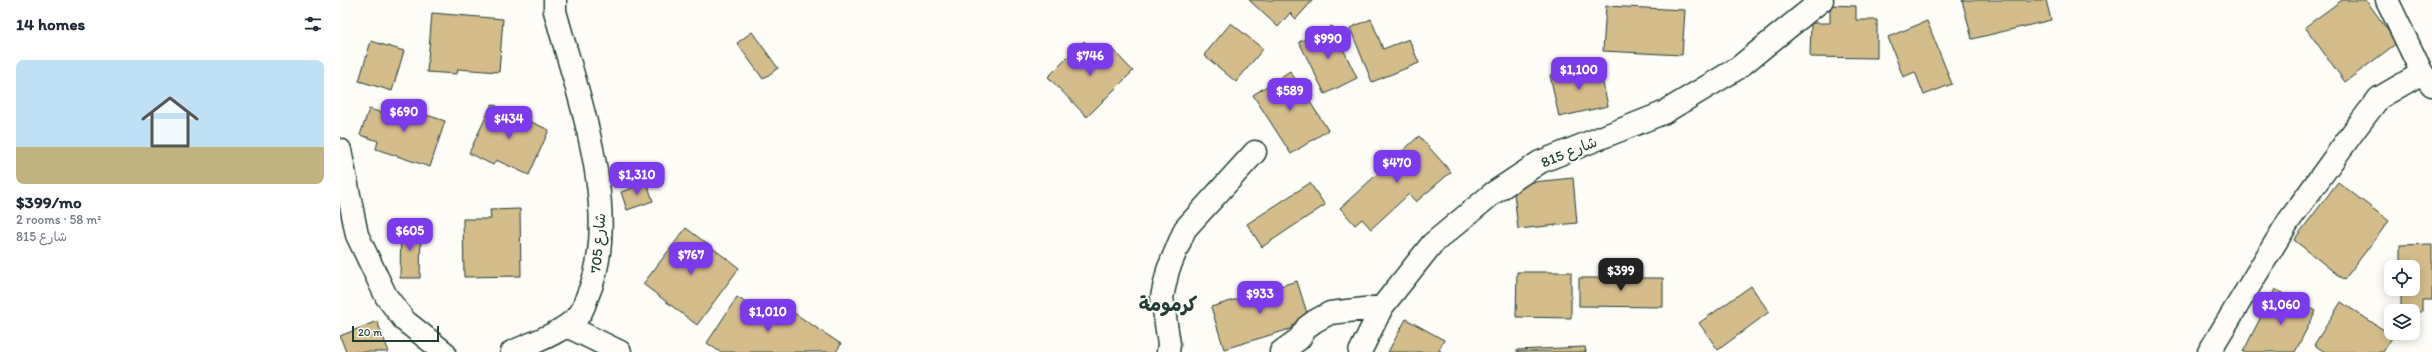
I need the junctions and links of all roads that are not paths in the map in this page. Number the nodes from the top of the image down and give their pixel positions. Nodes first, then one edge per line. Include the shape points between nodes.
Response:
1 (555, 0) edge
2 (1822, 0) edge
3 (2387, 0) edge
4 (2427, 79) edge
5 (340, 150) edge
6 (1255, 152) dead end
7 (1382, 307) junction
8 (567, 326) junction
9 (444, 352) edge
10 (512, 352) edge
11 (620, 352) edge
12 (1168, 352) edge
13 (1281, 352) edge
14 (1360, 352) edge
15 (2209, 352) edge

1 - 8 street, شارع 705 via 555,11 589,138 601,203 596,277 580,315
2 - 7 street, شارع 815 via 1738,68 1663,112 1540,162 1492,194 1432,244
3 - 4 street
4 - 15 street via 2379,98 2288,222
5 - 9 street via 357,235 386,296 405,321
6 - 12 street via 1184,229 1168,270 1162,297
7 - 13 street via 1330,313 1315,320 1299,339
7 - 14 street, شارع 815
8 - 10 street, شارع 705
8 - 11 street

